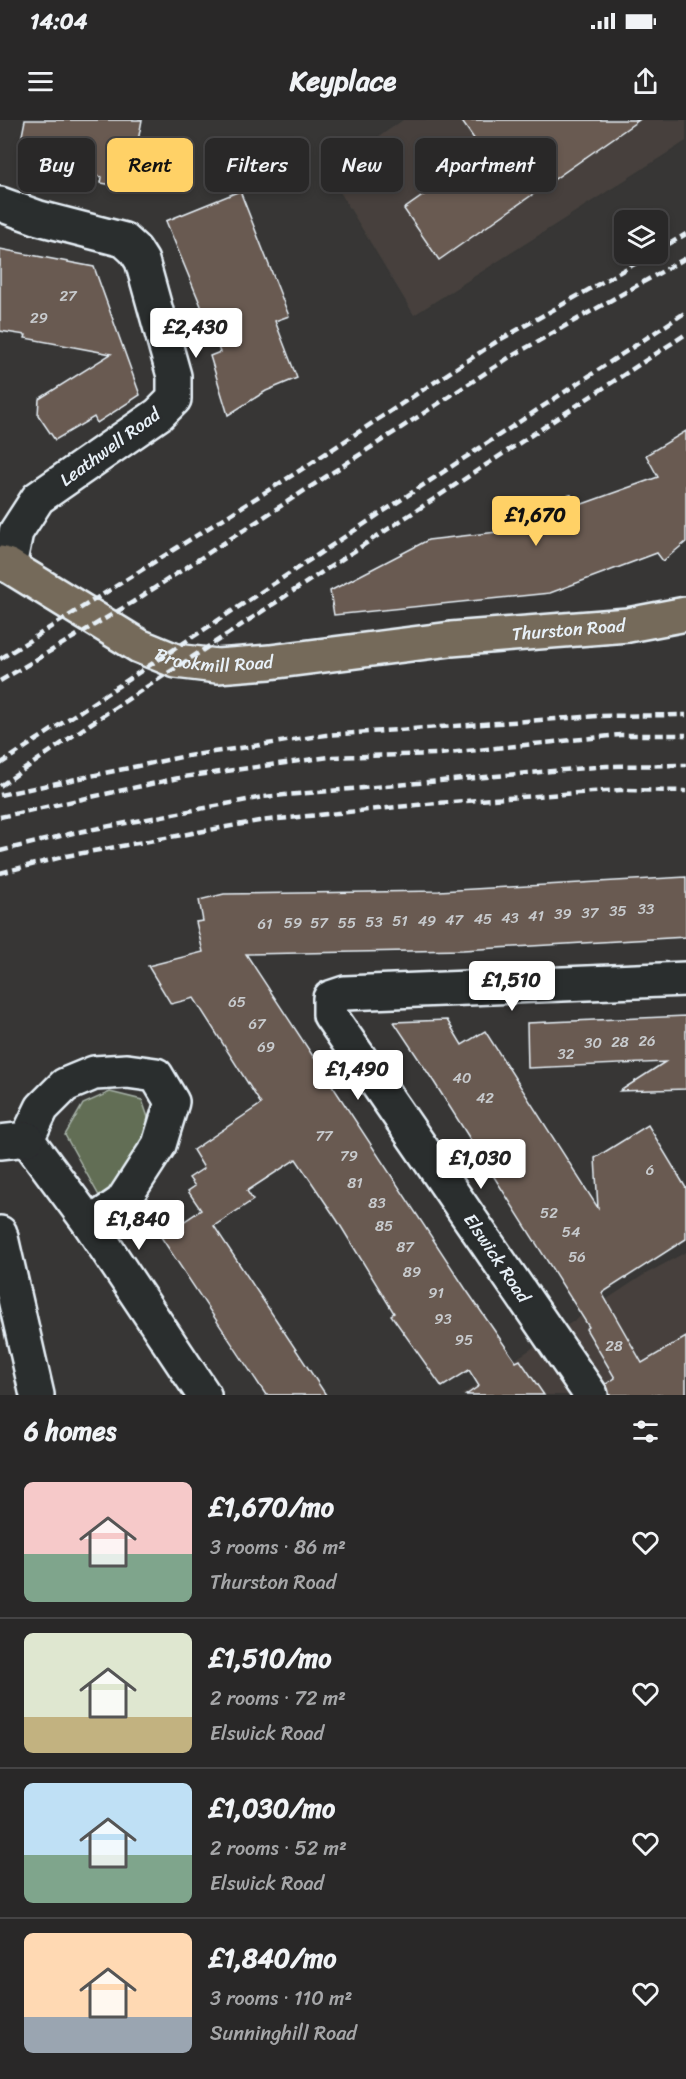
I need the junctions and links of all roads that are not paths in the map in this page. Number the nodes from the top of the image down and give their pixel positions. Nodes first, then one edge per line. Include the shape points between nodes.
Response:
1 (0, 204) edge
2 (4, 565) edge
3 (686, 614) edge
4 (451, 639) joint
5 (686, 979) edge
6 (14, 1140) edge
7 (90, 1224) junction
8 (0, 1233) edge
9 (37, 1395) edge
10 (204, 1395) edge
11 (591, 1395) edge

1 - 2 street, Leathwell Road via 124,240 135,250 142,261 174,376 174,399 159,414 38,498 16,532
2 - 4 main road, Brookmill Road via 139,646 176,661 217,666 270,662
3 - 4 main road, Thurston Road via 628,625
5 - 11 street, Elswick Road via 345,993 330,998 330,1015
6 - 7 street
6 - 7 street via 65,1085 94,1073 127,1071 156,1075 172,1102 159,1145 122,1202
7 - 10 street
8 - 9 street

